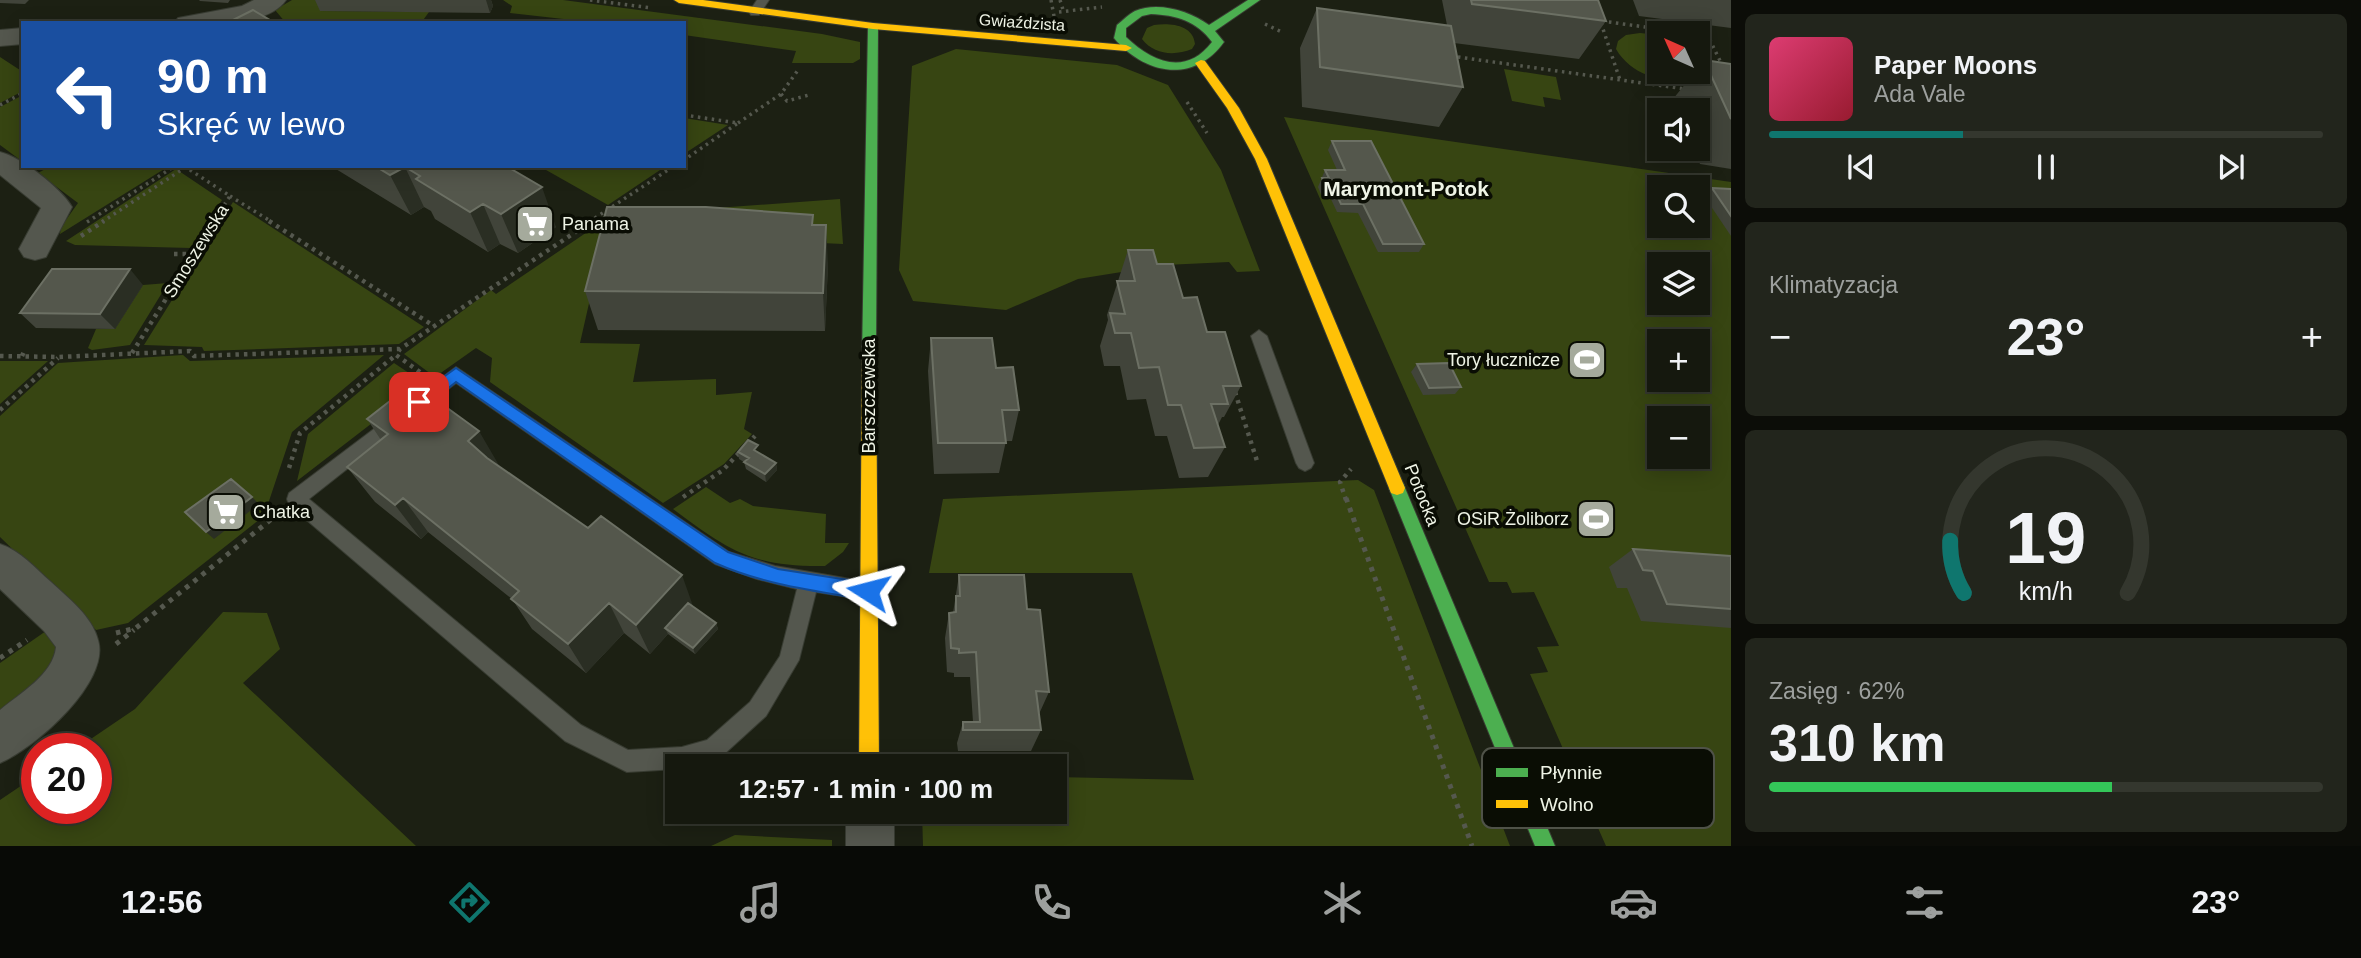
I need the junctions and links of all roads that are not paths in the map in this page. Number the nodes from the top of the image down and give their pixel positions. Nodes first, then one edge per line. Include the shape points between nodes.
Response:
1 (274, 0) edge
2 (679, 0) edge
3 (1255, 0) edge
4 (759, 6) edge
5 (198, 21) edge
6 (873, 26) junction
7 (1086, 28) dead end
8 (1212, 29) junction
9 (915, 30) junction
10 (1126, 48) junction
11 (1201, 63) junction
12 (1172, 66) junction
13 (1187, 91) road end
14 (1208, 102) dead end
15 (1261, 159) junction
16 (0, 161) edge
17 (35, 249) dead end
18 (1259, 336) dead end
19 (1305, 463) dead end
20 (0, 562) edge
21 (809, 582) junction
22 (868, 591) junction
23 (0, 740) edge
24 (1504, 748) edge
25 (869, 754) edge
26 (870, 824) edge
27 (1538, 828) edge
28 (870, 846) edge
29 (1545, 846) edge

1 - 5 street via 249,12
2 - 4 street, Gwiaździsta
3 - 8 street
4 - 6 street, Gwiaździsta
6 - 9 street, Gwiaździsta
6 - 22 street, Barszczewska
7 - 9 street, Gwiaździsta
8 - 10 street via 1198,14 1151,11 1115,27
8 - 11 street via 1218,42 1214,54
9 - 10 street, Gwiaździsta
10 - 12 street via 1141,59
11 - 12 street
11 - 15 street, Potocka
12 - 13 street
14 - 15 street, Potocka
15 - 24 street, Potocka
16 - 17 street via 57,207
18 - 19 lane
20 - 23 street via 59,617 78,642 76,664 63,685
21 - 21 lane via 749,570 722,558 456,374 296,499 573,733 627,761 682,758 713,749 758,709 789,660
21 - 22 lane
22 - 25 street, Barszczewska
26 - 28 street
27 - 29 street, Potocka

